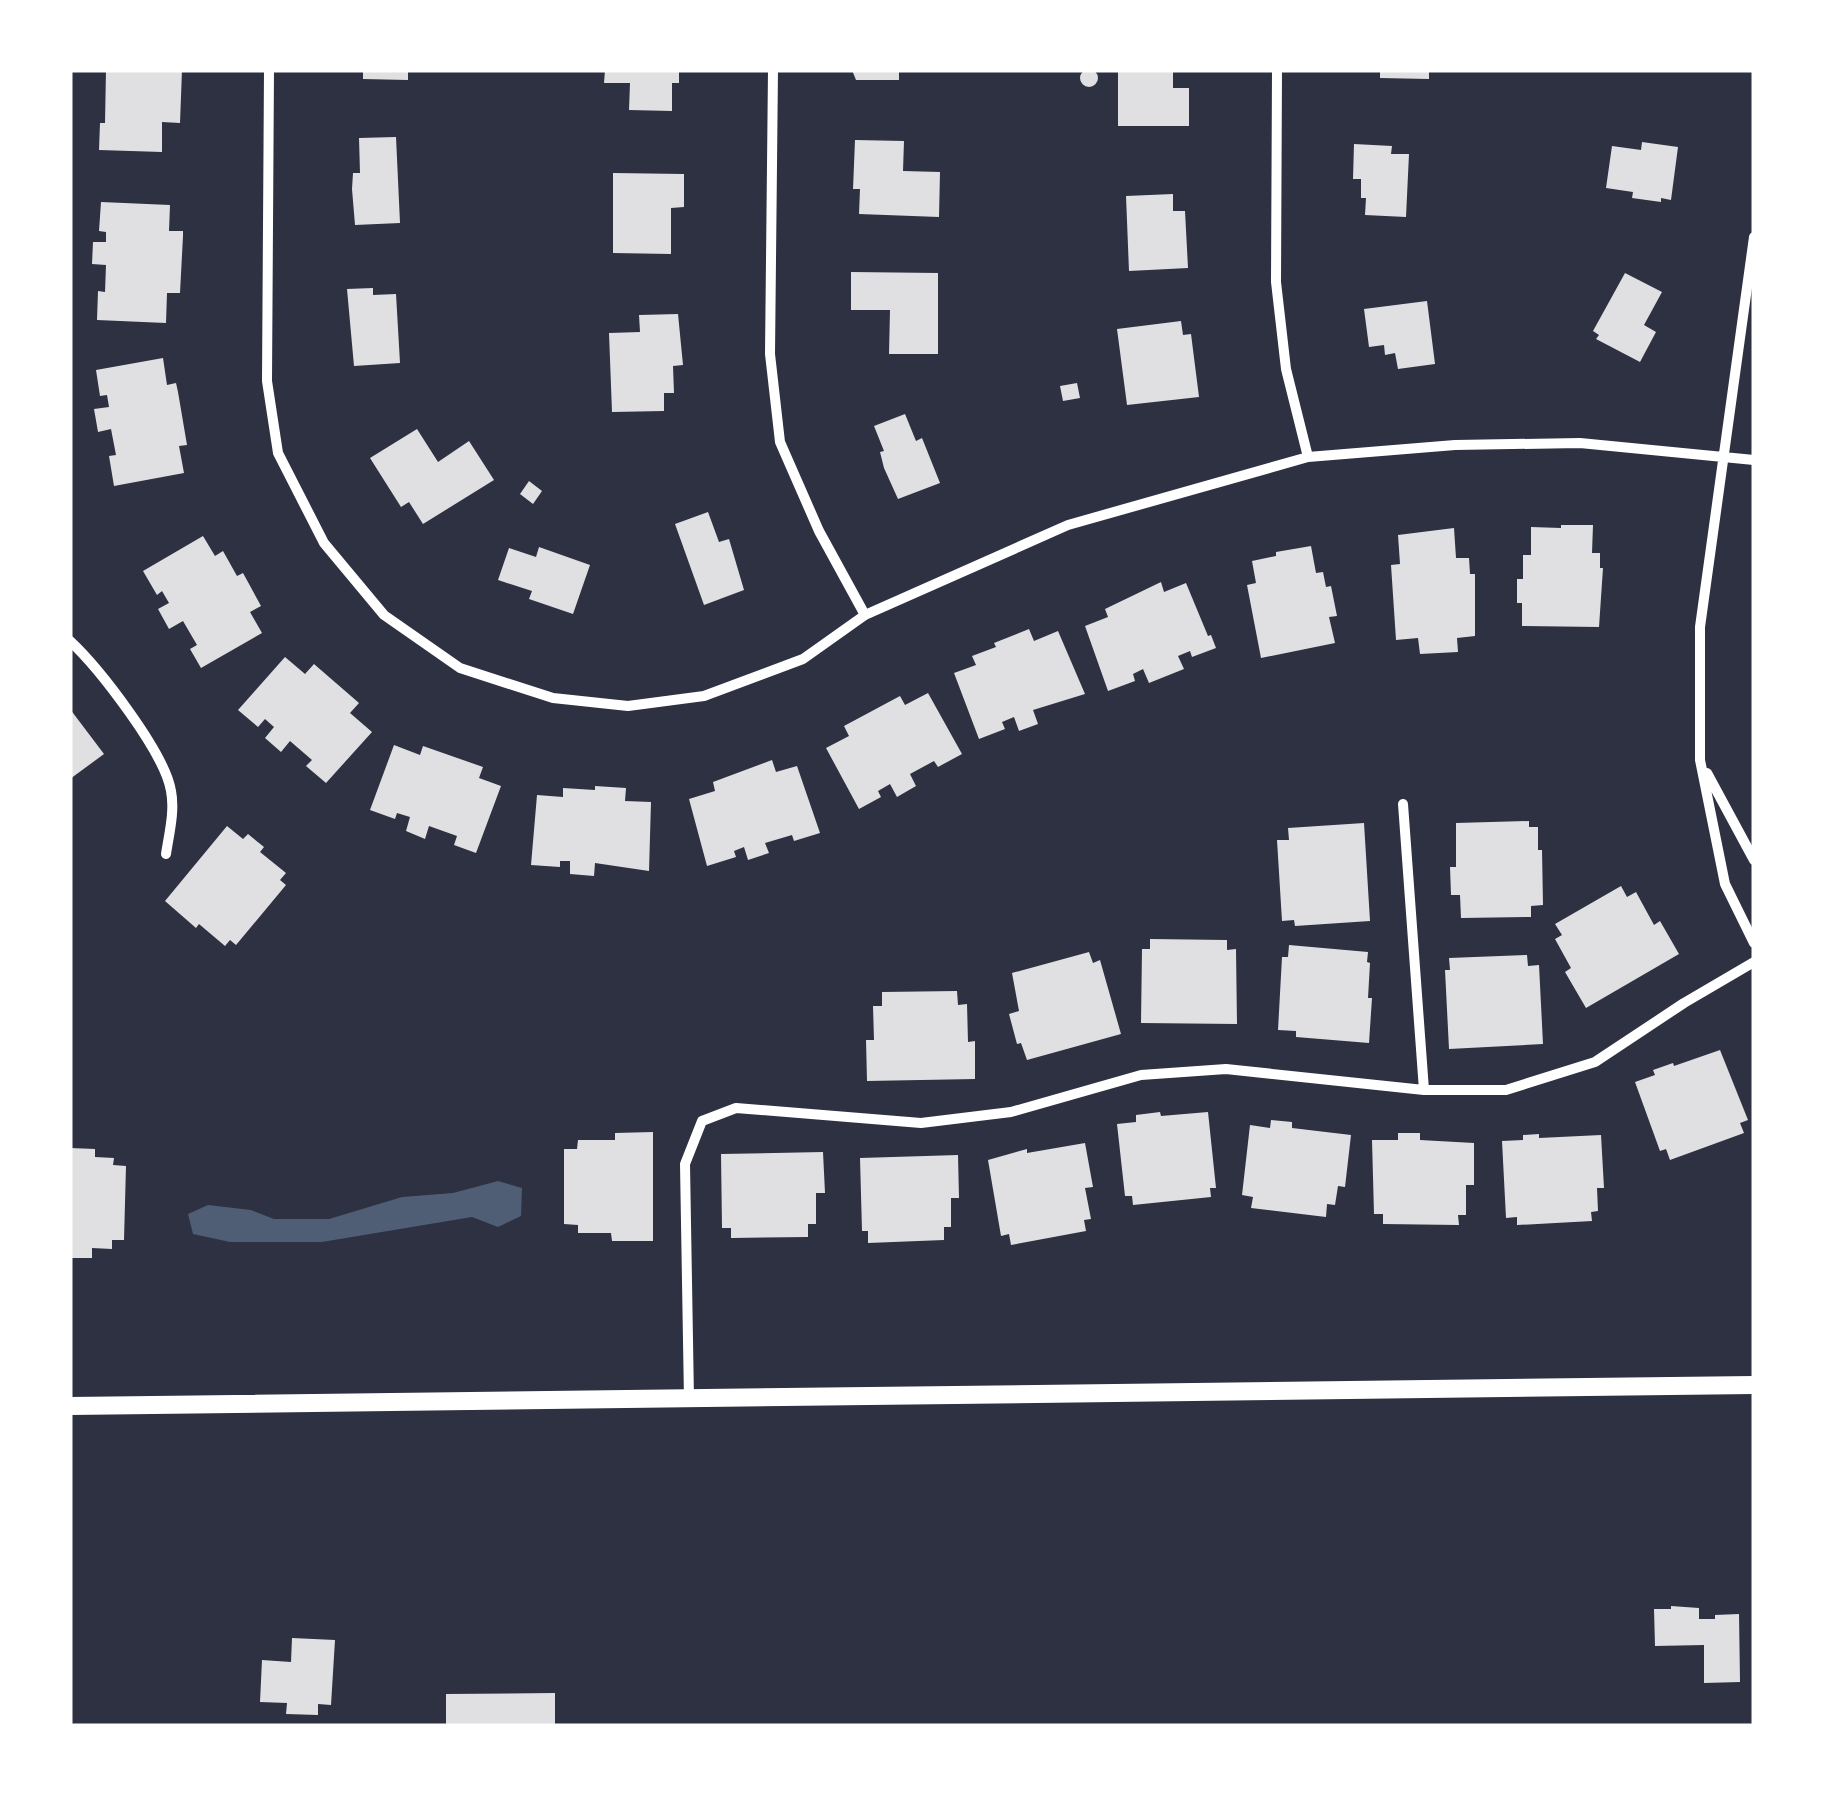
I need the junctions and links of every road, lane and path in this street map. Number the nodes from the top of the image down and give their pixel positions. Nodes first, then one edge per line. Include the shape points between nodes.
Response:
1 (269, 70) edge
2 (773, 70) edge
3 (1277, 70) edge
4 (1754, 237) edge
5 (1725, 456) junction
6 (1308, 457) junction
7 (1754, 460) edge
8 (865, 615) junction
9 (70, 641) edge
10 (1700, 760) junction
11 (1403, 804) dead end
12 (166, 854) dead end
13 (1754, 860) edge
14 (1754, 943) edge
15 (1754, 962) edge
16 (1424, 1090) junction
17 (1754, 1386) edge
18 (689, 1399) junction
19 (70, 1406) edge

1 - 8 street via 267,381 278,453 324,543 384,614 460,668 553,698 628,706 704,696 803,659
2 - 8 street via 770,354 780,442 818,531
3 - 6 street via 1276,282 1286,369
4 - 5 street
5 - 6 street via 1580,443
5 - 7 street
5 - 10 street via 1700,627
6 - 8 street via 1068,525
9 - 12 street via 161,764 171,791
10 - 13 street
10 - 14 street via 1725,884
11 - 16 street
15 - 16 street via 1595,1062 1506,1090
16 - 18 street via 1226,1068 1141,1075 1011,1112 921,1123 736,1108 702,1122 684,1164
17 - 18 street
18 - 19 street

